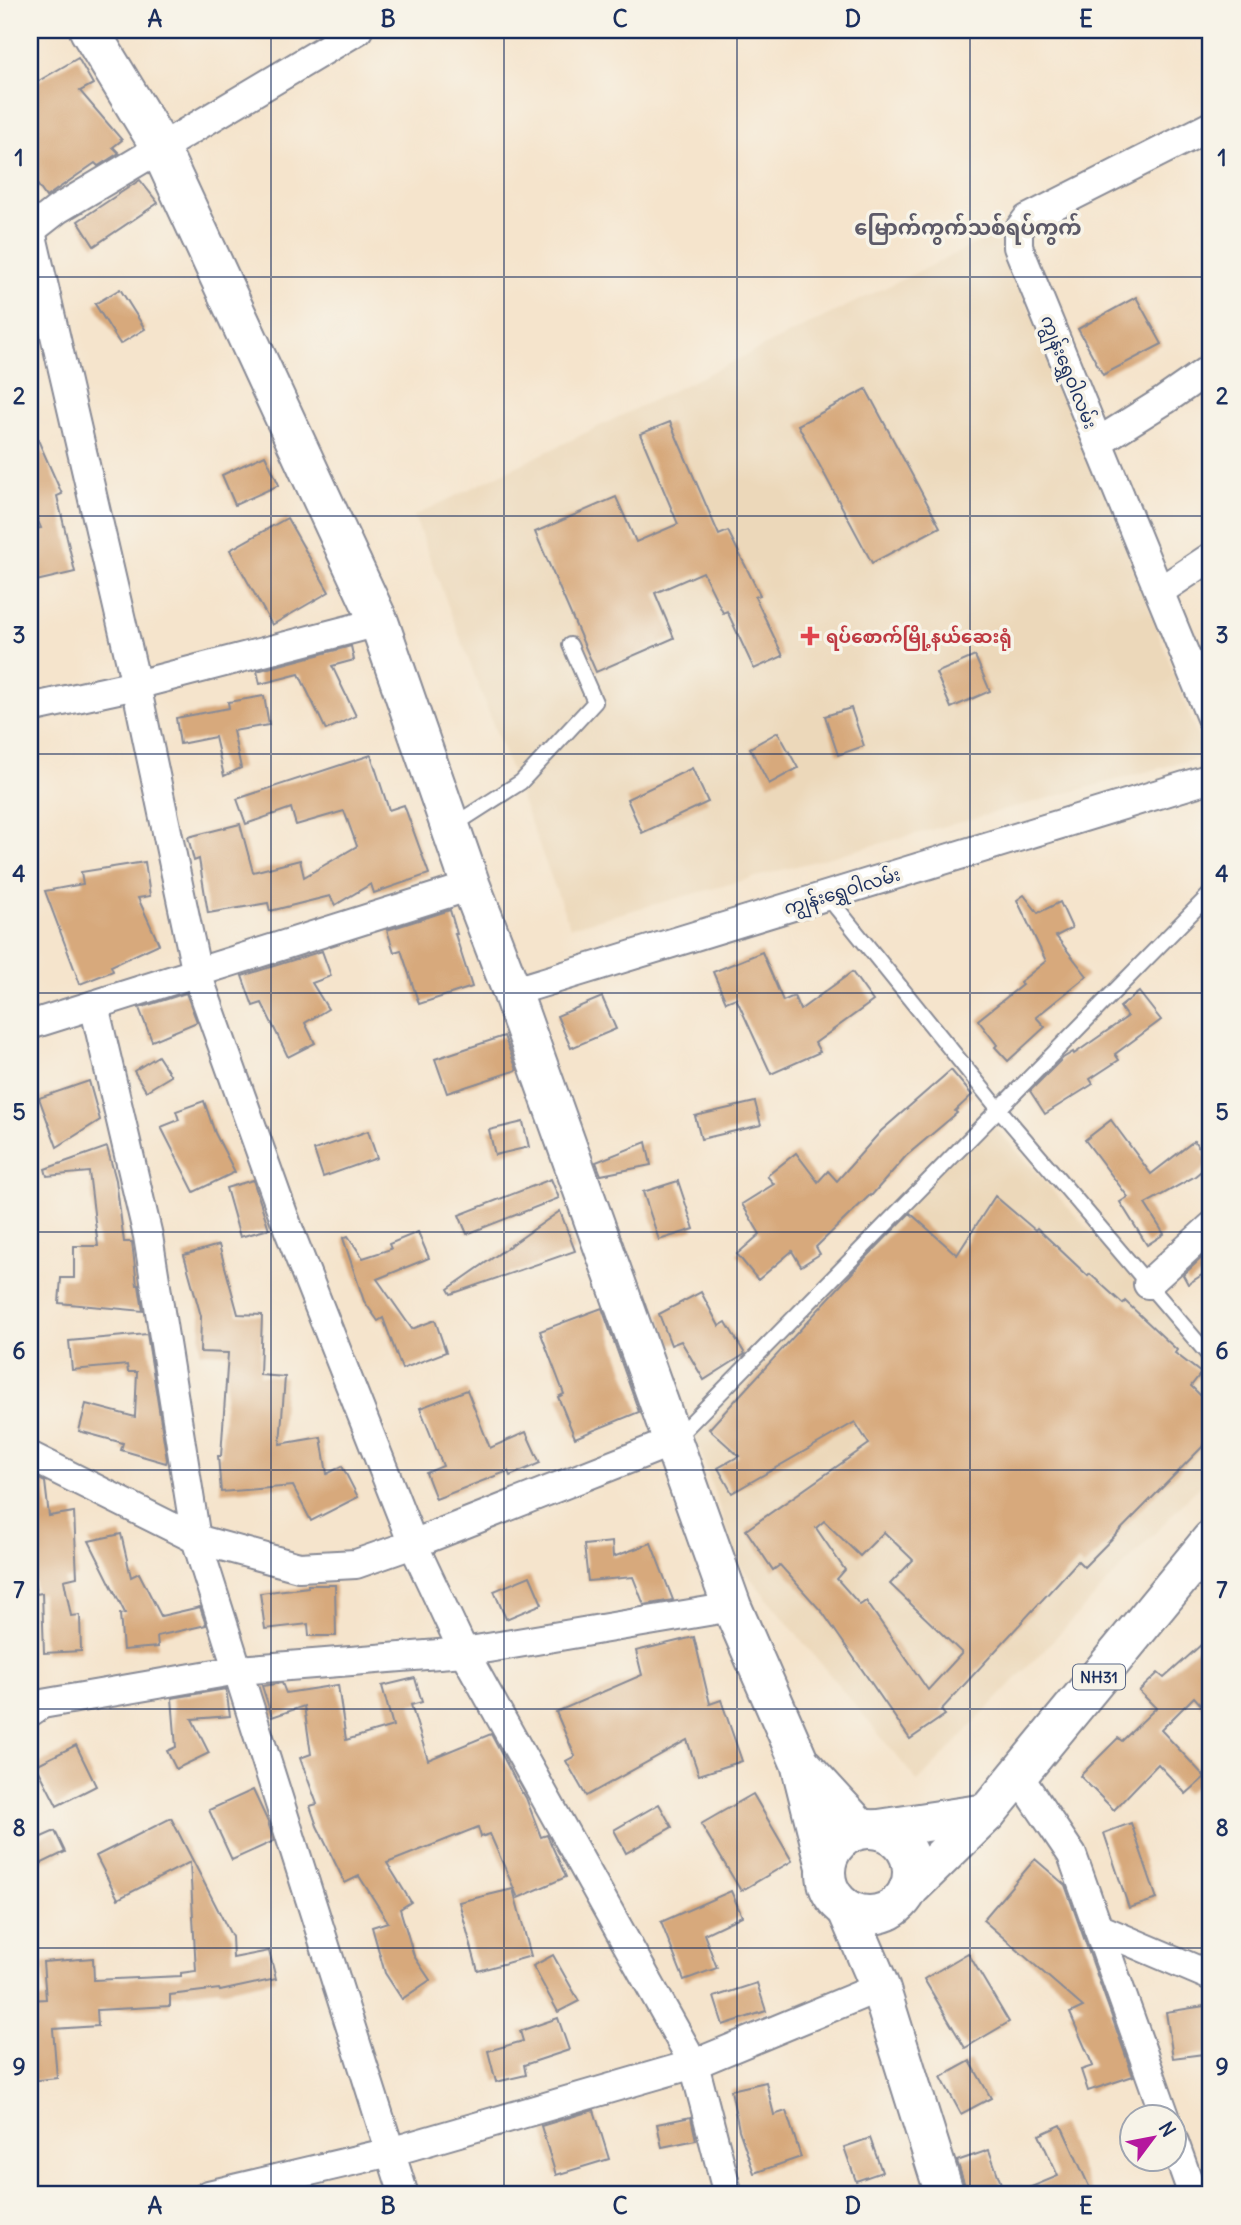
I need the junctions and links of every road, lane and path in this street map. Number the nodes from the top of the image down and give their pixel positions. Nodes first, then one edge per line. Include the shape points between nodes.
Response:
1 (89, 30) edge
2 (358, 30) edge
3 (1211, 126) edge
4 (161, 149) junction
5 (30, 229) edge
6 (1211, 368) edge
7 (1098, 442) junction
8 (1211, 557) edge
9 (1160, 592) junction
10 (379, 622) junction
11 (570, 645) dead end
12 (136, 685) junction
13 (30, 708) edge
14 (1211, 718) edge
15 (1211, 778) edge
16 (451, 827) junction
17 (471, 886) junction
18 (1211, 893) edge
19 (827, 896) junction
20 (197, 974) junction
21 (512, 992) junction
22 (94, 1005) junction
23 (30, 1026) edge
24 (998, 1108) junction
25 (1211, 1227) edge
26 (1148, 1284) junction
27 (1211, 1358) edge
28 (674, 1441) junction
29 (30, 1456) edge
30 (196, 1539) junction
31 (1211, 1540) edge
32 (413, 1544) junction
33 (732, 1608) junction
34 (464, 1652) junction
35 (238, 1670) junction
36 (30, 1712) edge
37 (800, 1763) junction
38 (1018, 1775) junction
39 (987, 1813) junction
40 (869, 1828) junction
41 (825, 1863) junction
42 (900, 1900) junction
43 (847, 1910) junction
44 (1098, 1928) junction
45 (1211, 1976) edge
46 (880, 1987) junction
47 (694, 2064) junction
48 (1160, 2102) edge
49 (390, 2151) junction
50 (1185, 2172) edge
51 (1211, 2190) edge
52 (208, 2195) edge
53 (404, 2195) edge
54 (728, 2195) edge
55 (945, 2195) edge
56 (1194, 2195) edge

1 - 4 main road
2 - 4 street
3 - 7 street, ကျွန်းရွှေဝါလမ်း via 1027,219 1018,231 1018,247
4 - 5 street
4 - 10 main road
5 - 12 street
6 - 7 street
7 - 9 street, ကျွန်းရွှေဝါလမ်း
8 - 9 street
9 - 14 street, ကျွန်းရွှေဝါလမ်း
10 - 12 street
10 - 16 main road
11 - 16 lane via 595,702 521,782
12 - 13 street
12 - 20 street
15 - 19 street, ကျွန်းရွှေဝါလမ်း
16 - 17 main road
17 - 20 street
17 - 21 main road
18 - 24 lane
19 - 21 street, ကျွန်းရွှေဝါလမ်း
19 - 24 lane
20 - 22 street
20 - 32 street via 288,1227
21 - 28 main road
22 - 23 street
22 - 30 street via 148,1236
24 - 26 lane
24 - 28 lane
25 - 26 street
26 - 27 lane
28 - 32 street
28 - 33 main road
29 - 30 street
30 - 32 street via 299,1567 356,1564
30 - 35 street
31 - 38 main road, NH31
32 - 34 street
33 - 34 street
33 - 37 main road
34 - 35 street
34 - 47 street
35 - 36 street via 42,1704
35 - 49 street
37 - 40 main road
37 - 41 main road
38 - 39 main road, NH31
38 - 44 street via 1072,1855
39 - 40 main road
39 - 42 main road, NH31
40 - 41 main road via 837,1840
40 - 42 main road via 896,1838 908,1853 912,1871
41 - 43 main road via 829,1890
42 - 43 main road via 870,1916
42 - 46 main road
43 - 46 main road
44 - 45 street
44 - 48 street
46 - 47 street
46 - 55 main road
47 - 49 street
47 - 54 street
49 - 52 street
49 - 53 street
50 - 56 street
51 - 56 street

